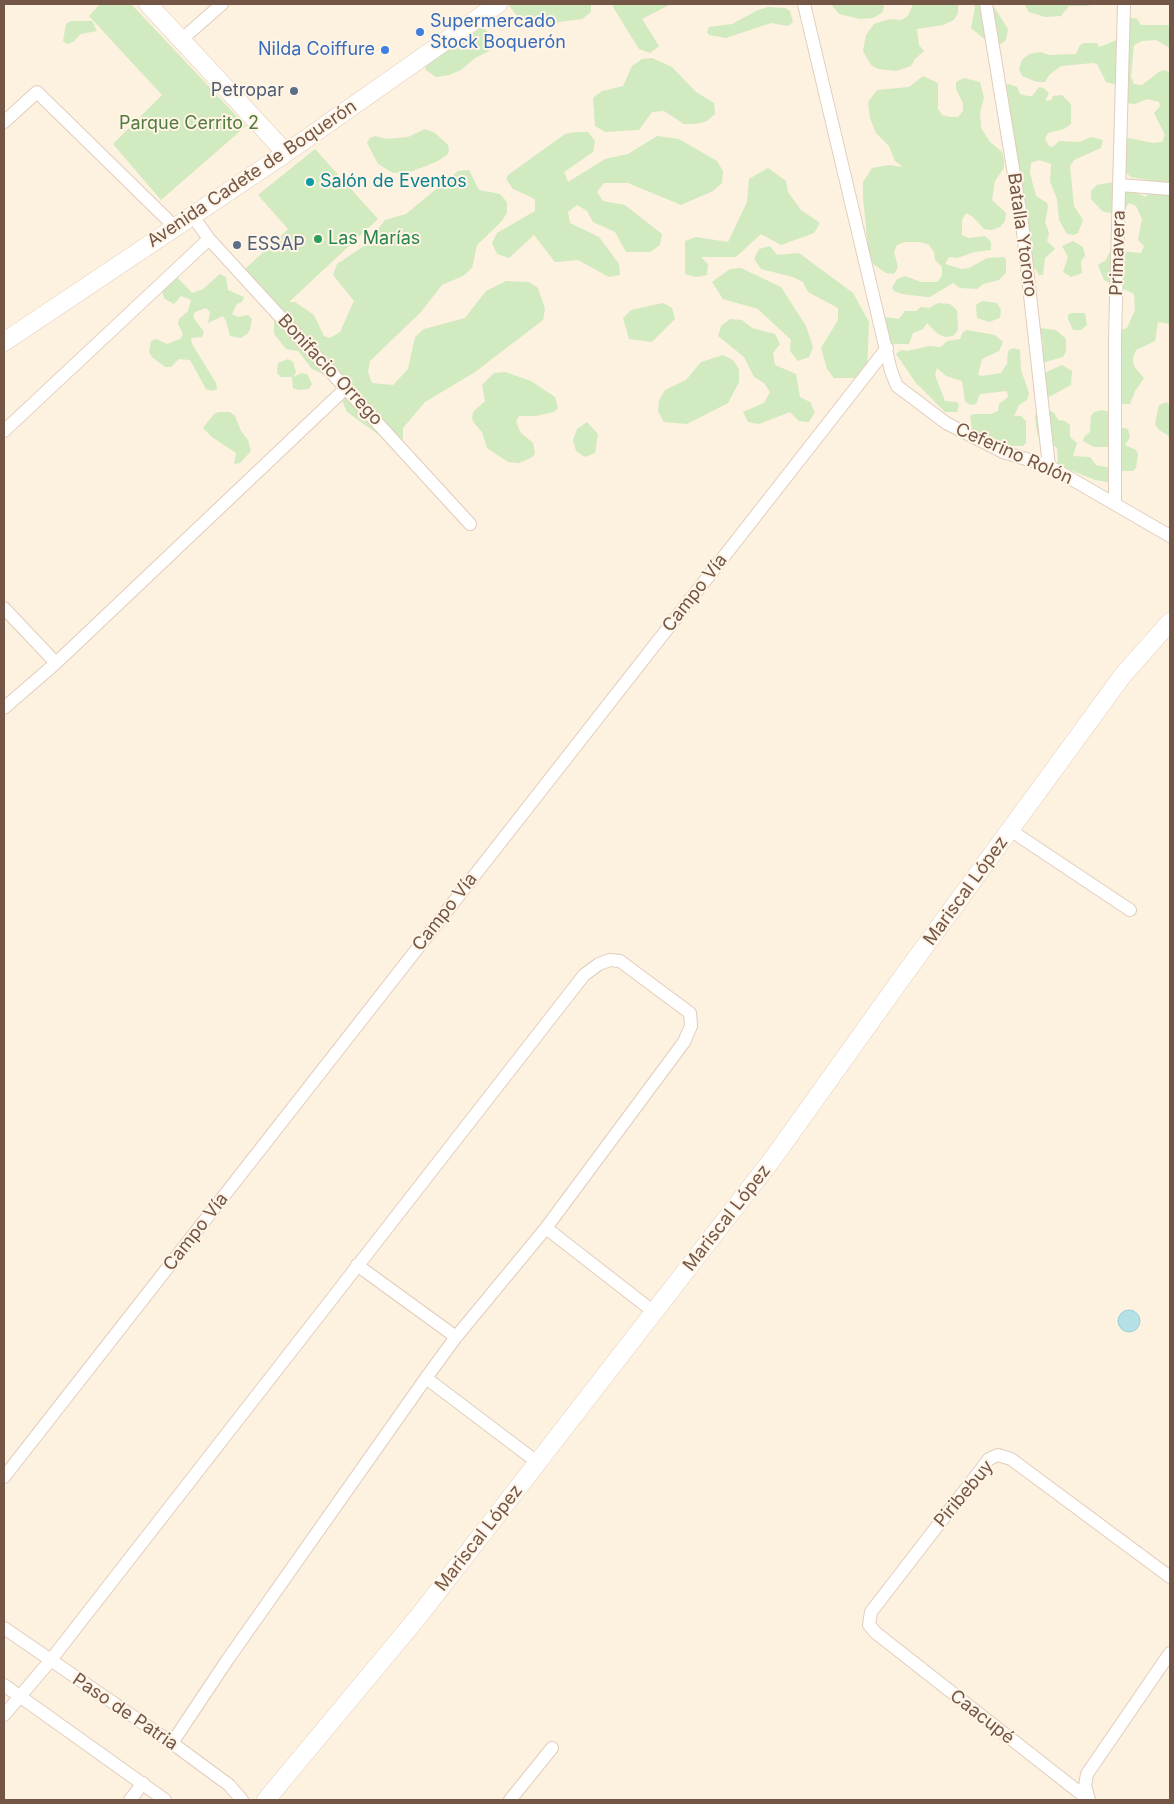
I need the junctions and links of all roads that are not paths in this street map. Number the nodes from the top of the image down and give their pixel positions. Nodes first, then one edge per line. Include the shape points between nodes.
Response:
1 (148, 4) edge
2 (222, 4) edge
3 (498, 4) edge
4 (804, 4) edge
5 (986, 4) edge
6 (1124, 4) edge
7 (181, 40) junction
8 (4, 122) edge
9 (286, 153) junction
10 (1120, 185) junction
11 (1170, 189) edge
12 (192, 214) junction
13 (175, 226) junction
14 (209, 239) junction
15 (4, 342) edge
16 (887, 348) junction
17 (346, 388) junction
18 (4, 431) edge
19 (1049, 466) junction
20 (1115, 503) junction
21 (470, 524) dead end
22 (1170, 536) edge
23 (4, 608) edge
24 (1170, 622) edge
25 (56, 664) junction
26 (4, 708) edge
27 (1010, 830) junction
28 (1130, 910) dead end
29 (546, 1228) junction
30 (357, 1266) junction
31 (654, 1312) junction
32 (456, 1337) junction
33 (426, 1378) junction
34 (537, 1462) junction
35 (4, 1477) edge
36 (1170, 1577) edge
37 (4, 1628) edge
38 (876, 1633) joint
39 (1170, 1653) edge
40 (50, 1661) junction
41 (4, 1686) edge
42 (18, 1696) junction
43 (4, 1715) edge
44 (172, 1743) junction
45 (552, 1748) dead end
46 (143, 1783) junction
47 (130, 1800) edge
48 (165, 1800) edge
49 (242, 1800) edge
50 (266, 1800) edge
51 (510, 1800) edge
52 (1089, 1800) edge

1 - 7 street
2 - 7 street
3 - 9 street, Avenida Cadete de Boquerón
4 - 16 street, Ceferino Rolón
5 - 19 street, Batalla Ytororo via 1022,223
6 - 10 street, Primavera
7 - 9 street
8 - 13 street via 37,92
9 - 12 street, Avenida Cadete de Boquerón
10 - 11 street
10 - 20 street, Primavera via 1115,338
12 - 13 street, Avenida Cadete de Boquerón
12 - 14 street, Bonifacio Orrego
13 - 15 street, Avenida Cadete de Boquerón
14 - 17 street, Bonifacio Orrego
14 - 18 street
16 - 19 street, Ceferino Rolón via 897,386 946,423 1002,452
16 - 35 street, Campo Vía
17 - 21 street, Bonifacio Orrego
17 - 25 street
19 - 20 street, Ceferino Rolón
20 - 22 street, Ceferino Rolón
23 - 25 street
24 - 27 street, Mariscal López via 1123,675
25 - 26 street
27 - 28 street
27 - 31 street, Mariscal López via 774,1157
29 - 30 street via 684,1042 691,1026 690,1013 620,961 599,964 584,975
29 - 31 street
29 - 32 street
30 - 32 street
30 - 40 street
31 - 34 street, Mariscal López
32 - 33 street
33 - 34 street
33 - 44 street
34 - 50 street, Mariscal López via 418,1617
36 - 38 street, Piribebuy via 1011,1460 998,1455 989,1459 880,1598 869,1618
37 - 40 street, Paso de Patria
38 - 52 street, Caacupé
39 - 52 street via 1087,1774 1085,1786
40 - 42 street
40 - 44 street, Paso de Patria
41 - 42 street
42 - 43 street
42 - 46 street
44 - 49 street, Paso de Patria via 230,1785
45 - 51 street
46 - 47 street
46 - 48 street

